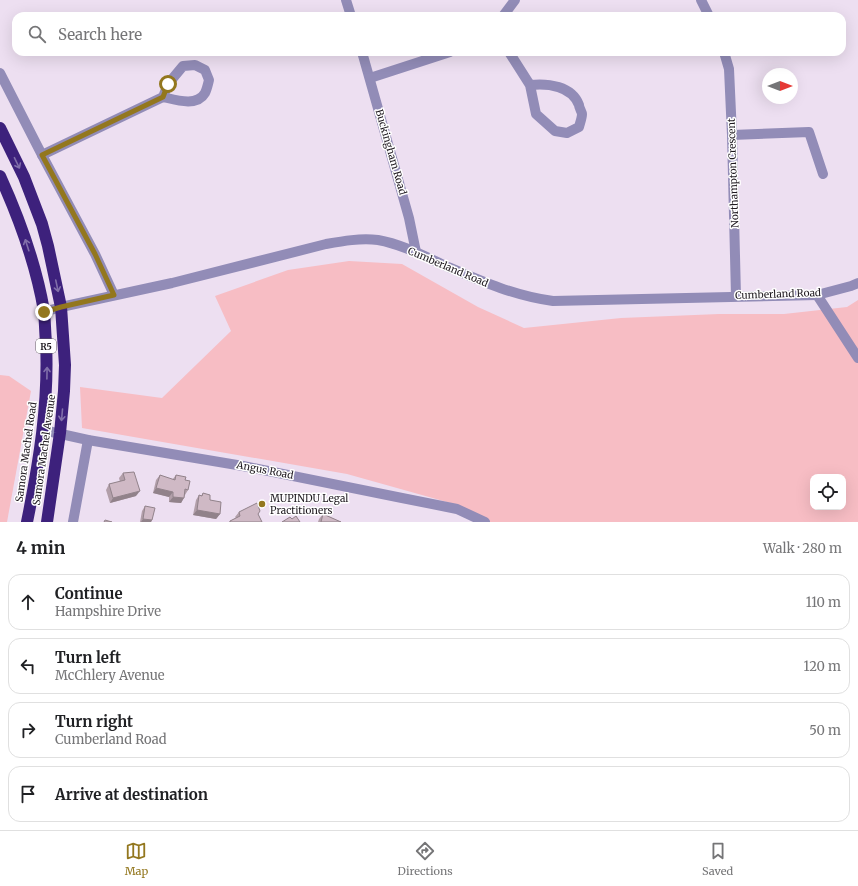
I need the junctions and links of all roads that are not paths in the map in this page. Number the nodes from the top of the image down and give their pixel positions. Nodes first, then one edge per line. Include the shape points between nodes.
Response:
1 (346, 0) edge
2 (514, 0) edge
3 (701, 0) edge
4 (350, 12) edge
5 (506, 12) edge
6 (707, 12) edge
7 (363, 56) edge
8 (438, 56) edge
9 (512, 56) edge
10 (725, 56) edge
11 (0, 73) edge
12 (370, 78) junction
13 (530, 85) junction
14 (163, 97) junction
15 (0, 128) edge
16 (732, 135) junction
17 (42, 155) junction
18 (822, 174) dead end
19 (0, 176) edge
20 (416, 252) junction
21 (858, 283) edge
22 (114, 295) junction
23 (817, 295) junction
24 (736, 296) junction
25 (61, 307) junction
26 (44, 312) junction
27 (858, 358) edge
28 (43, 430) junction
29 (60, 434) junction
30 (88, 440) junction
31 (27, 522) edge
32 (46, 522) edge
33 (73, 522) edge
34 (485, 522) edge

1 - 4 street
2 - 5 street
3 - 6 street
7 - 12 street, Buckingham Road
8 - 12 street
9 - 13 street
10 - 16 street, Northampton Crescent via 729,69
11 - 17 street
12 - 20 street, Buckingham Road
13 - 13 street via 558,86 570,94 577,101 582,114 579,127 567,133 555,131 536,114
14 - 14 street via 168,84 183,66 195,65 205,70 209,80 205,94 197,100 189,102
14 - 17 street
15 -> 25 highway, Samora Machel Avenue / R5 via 24,177 42,224
16 - 18 street via 809,132
16 - 24 street, Northampton Crescent
17 - 22 street
26 -> 19 highway, Samora Machel Road / R5 via 27,243
20 - 22 street, Cumberland Road via 379,241 344,240
20 - 24 street, Cumberland Road via 514,293 553,302
21 - 23 street, Cumberland Road
22 - 25 street, Cumberland Road
23 - 24 street, Cumberland Road
23 - 27 street
25 - 26 street, Cumberland Road
25 -> 29 highway, Samora Machel Avenue / R5 via 64,391
28 -> 26 highway, Samora Machel Road / R5 via 47,360
28 - 29 street, Angus Road
28 - 31 highway, Samora Machel Road / R5
29 - 30 street, Angus Road
29 - 32 highway, Samora Machel Avenue / R5
30 - 33 street
30 - 34 street, Angus Road via 243,466 457,509

